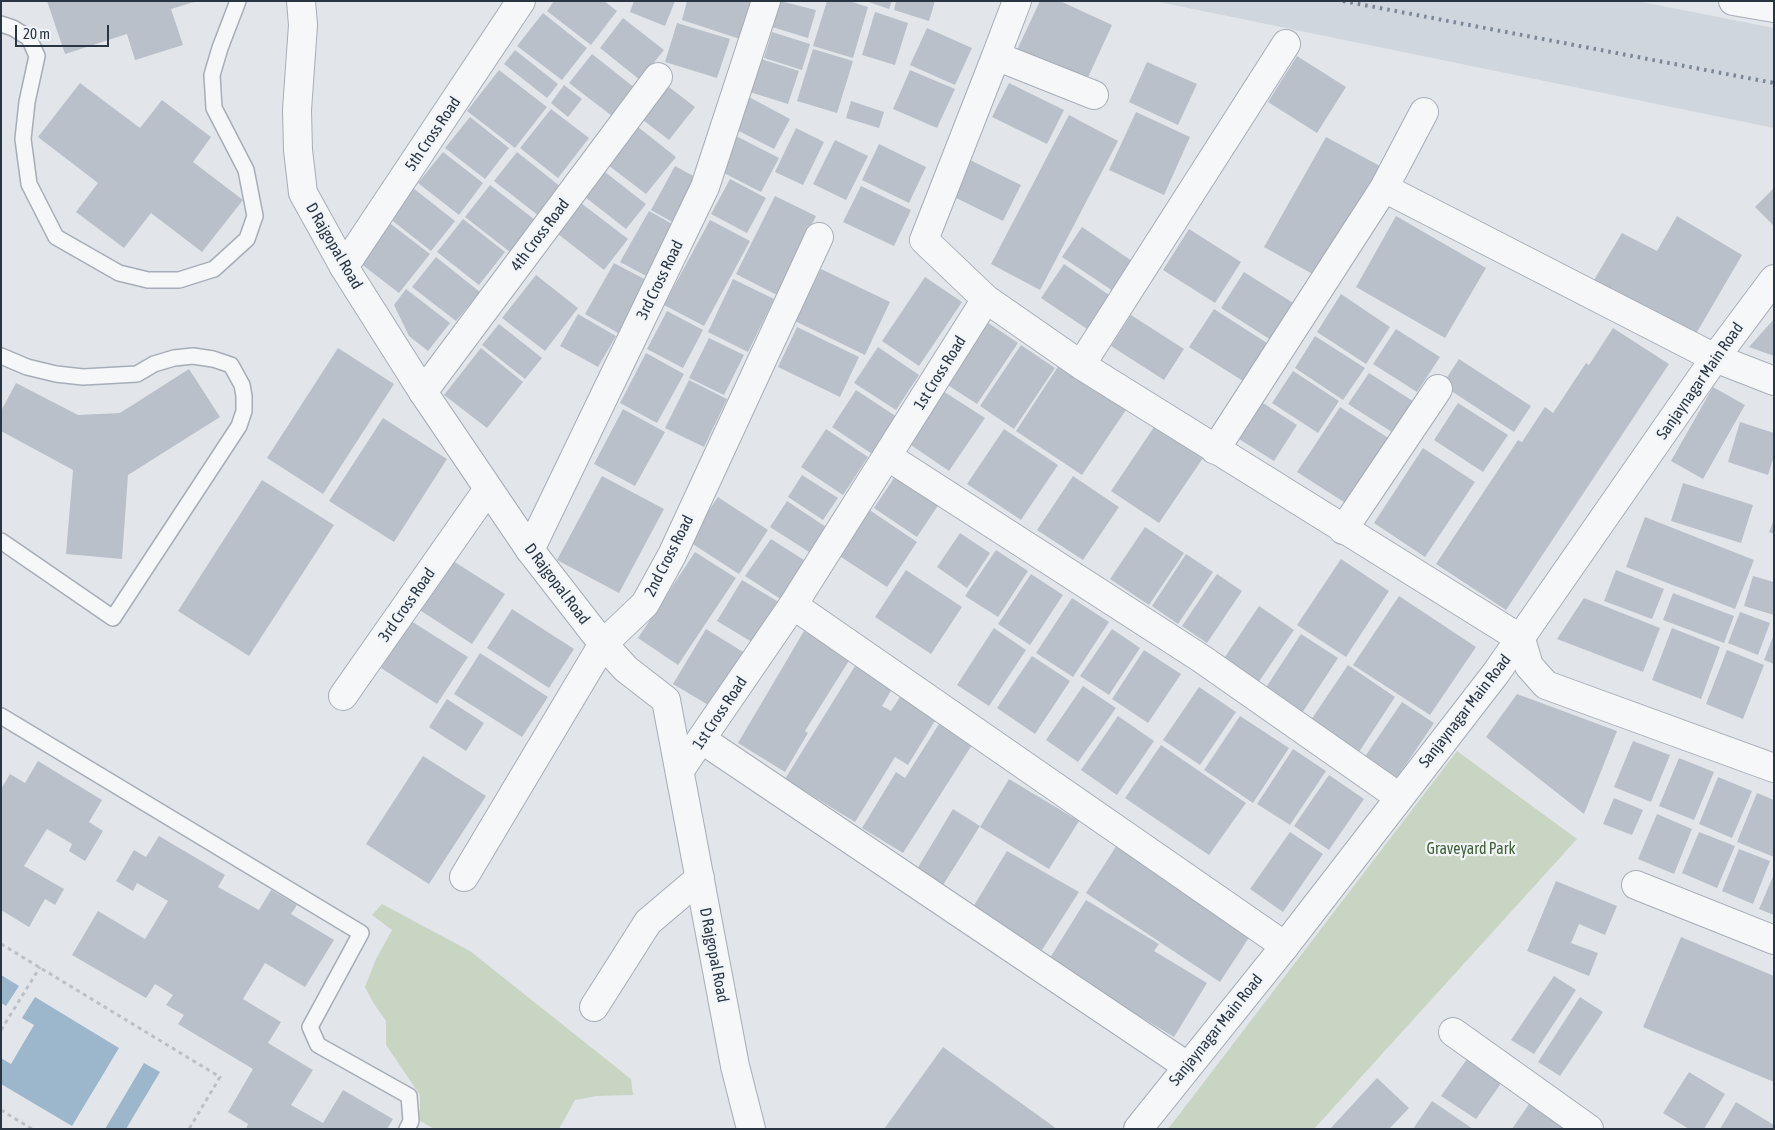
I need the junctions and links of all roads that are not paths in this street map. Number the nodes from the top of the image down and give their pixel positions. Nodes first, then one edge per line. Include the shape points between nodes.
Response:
1 (238, 1) edge
2 (301, 1) edge
3 (521, 1) edge
4 (766, 1) edge
5 (1018, 1) edge
6 (1733, 1) edge
7 (1774, 8) edge
8 (1, 24) edge
9 (1286, 44) dead end
10 (996, 56) junction
11 (658, 77) dead end
12 (1094, 94) dead end
13 (1424, 112) dead end
14 (1384, 188) junction
15 (819, 237) dead end
16 (344, 266) junction
17 (1774, 279) edge
18 (986, 299) junction
19 (1, 356) edge
20 (1715, 358) junction
21 (1081, 365) junction
22 (1774, 381) edge
23 (1438, 389) dead end
24 (422, 392) junction
25 (1216, 450) junction
26 (887, 456) junction
27 (488, 489) junction
28 (1343, 530) junction
29 (1, 541) edge
30 (530, 550) junction
31 (793, 605) junction
32 (1520, 639) junction
33 (603, 644) junction
34 (343, 696) dead end
35 (1, 716) edge
36 (701, 739) junction
37 (1774, 768) edge
38 (680, 770) junction
39 (1399, 797) junction
40 (464, 877) dead end
41 (700, 878) junction
42 (1636, 885) dead end
43 (1774, 940) edge
44 (1285, 946) junction
45 (594, 1006) dead end
46 (1453, 1032) dead end
47 (1187, 1066) junction
48 (407, 1129) edge
49 (751, 1129) edge
50 (1138, 1129) edge
51 (1589, 1129) edge

1 - 8 lane via 212,74 214,108 246,170 255,216 248,238 214,269 179,280 148,280 119,273 56,237 28,184 23,139 37,56 29,38
2 - 16 street, D Rajgopal Road via 303,25 298,130 303,193
3 - 16 street, 5th Cross Road
4 - 30 street, 3rd Cross Road via 706,187
5 - 10 street
6 - 7 street
9 - 21 street
10 - 12 street
10 - 18 street via 924,240
11 - 24 street, 4th Cross Road
13 - 14 street
14 - 20 street
14 - 25 street
15 - 33 street, 2nd Cross Road via 672,555 645,604
16 - 24 street, D Rajgopal Road
17 - 20 street, Sanjaynagar Main Road
18 - 21 street
18 - 26 street, 1st Cross Road
19 - 29 lane via 27,367 83,378 137,374 174,358 213,358 231,365 244,396 239,426 112,618
20 - 22 street
20 - 32 street, Sanjaynagar Main Road
21 - 25 street
23 - 28 street
24 - 27 street, D Rajgopal Road
25 - 28 street
26 - 31 street, 1st Cross Road
26 - 39 street via 1202,659
27 - 30 street, D Rajgopal Road
27 - 34 street, 3rd Cross Road
28 - 32 street
30 - 33 street, D Rajgopal Road
31 - 36 street, 1st Cross Road
31 - 44 street
32 - 37 street via 1529,666 1546,685
32 - 39 street, Sanjaynagar Main Road
33 - 38 street, D Rajgopal Road via 626,668 666,700
33 - 40 street, 2nd Cross Road
35 - 48 lane via 361,933 310,1027 318,1045 409,1096 411,1121
36 - 38 street, 1st Cross Road
36 - 47 street
38 - 41 street, D Rajgopal Road
39 - 44 street, Sanjaynagar Main Road
41 - 45 street via 648,922
41 - 49 street, D Rajgopal Road via 735,1066
42 - 43 street
44 - 47 street, Sanjaynagar Main Road
46 - 51 street
47 - 50 street, Sanjaynagar Main Road

